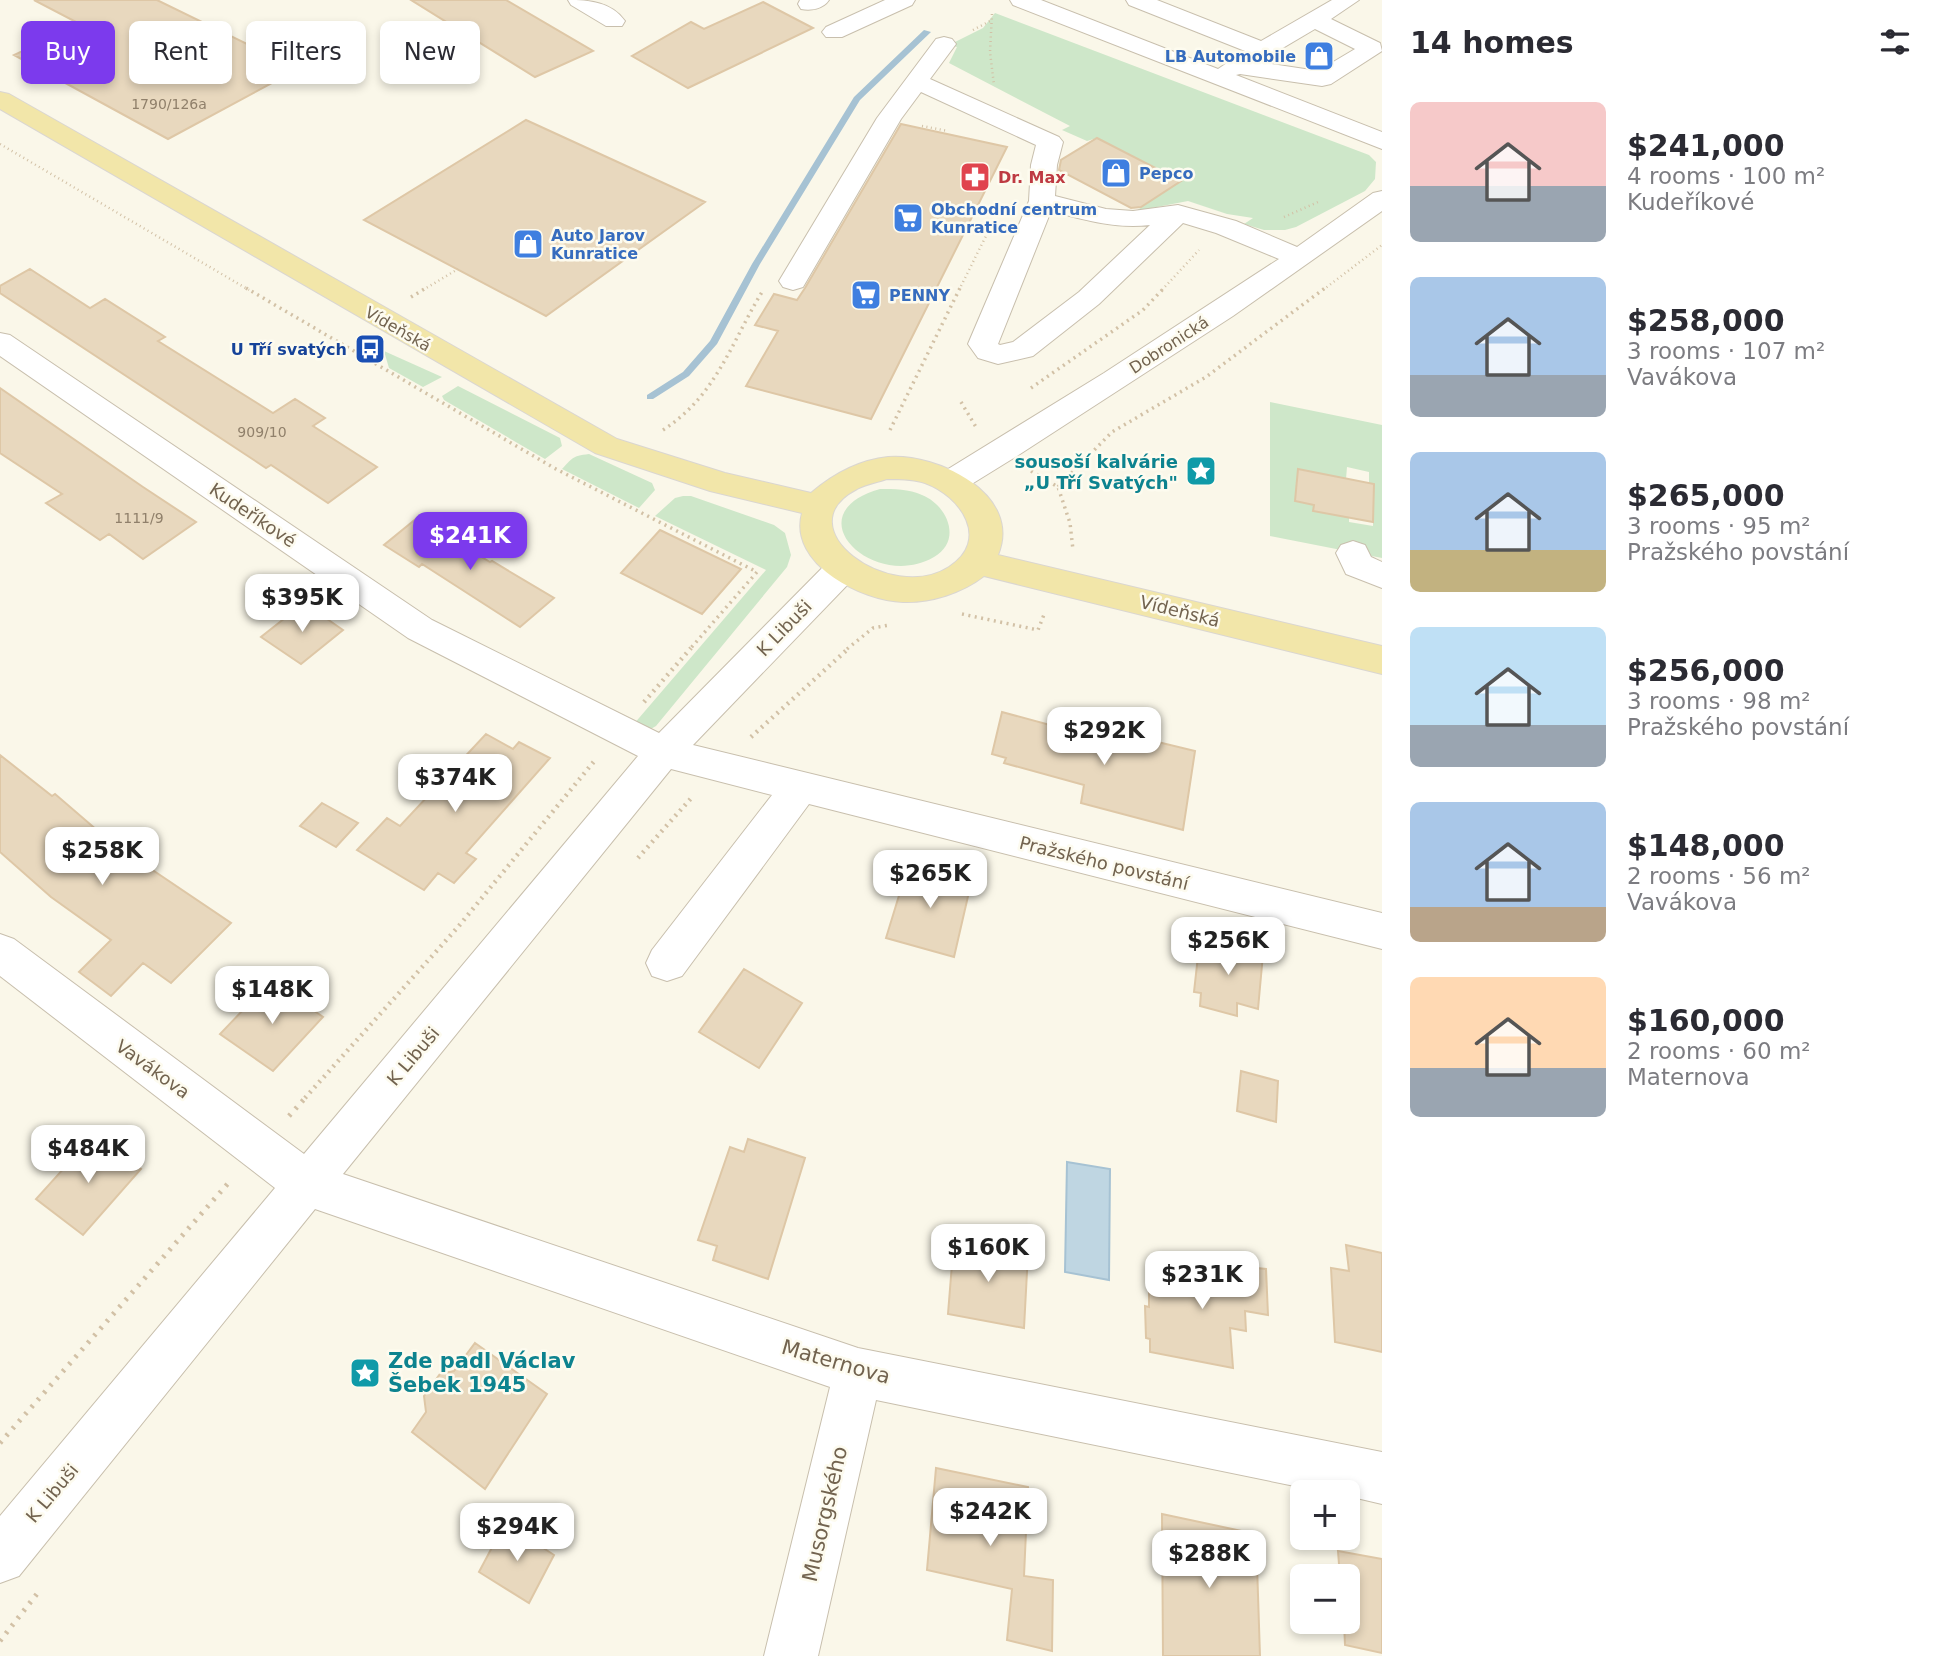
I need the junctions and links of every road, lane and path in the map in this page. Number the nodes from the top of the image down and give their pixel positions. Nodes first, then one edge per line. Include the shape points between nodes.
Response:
1 (579, 0) edge
2 (904, 0) edge
3 (1021, 0) edge
4 (1137, 0) edge
5 (1348, 0) edge
6 (991, 10) dead end
7 (1314, 20) junction
8 (614, 21) dead end
9 (834, 32) dead end
10 (944, 44) dead end
11 (1377, 45) edge
12 (1263, 50) junction
13 (1227, 71) junction
14 (917, 83) junction
15 (0, 99) edge
16 (967, 104) junction
17 (889, 118) junction
18 (953, 132) dead end
19 (1382, 141) edge
20 (0, 144) edge
21 (1326, 198) dead end
22 (1382, 199) edge
23 (1042, 201) junction
24 (1178, 213) junction
25 (1280, 218) dead end
26 (989, 230) dead end
27 (1382, 245) edge
28 (1300, 258) junction
29 (458, 269) dead end
30 (793, 281) joint
31 (407, 300) dead end
32 (0, 342) edge
33 (961, 402) dead end
34 (976, 427) dead end
35 (890, 430) dead end
36 (653, 435) dead end
37 (1031, 471) dead end
38 (951, 482) junction
39 (1058, 487) junction
40 (818, 506) junction
41 (1353, 553) dead end
42 (1070, 556) dead end
43 (977, 562) junction
44 (842, 569) junction
45 (1382, 576) edge
46 (1047, 605) dead end
47 (950, 611) dead end
48 (899, 622) dead end
49 (1382, 660) edge
50 (619, 731) junction
51 (663, 752) junction
52 (718, 768) junction
53 (799, 788) junction
54 (638, 858) dead end
55 (1382, 931) edge
56 (0, 952) edge
57 (667, 963) dead end
58 (260, 1148) junction
59 (307, 1184) junction
60 (858, 1372) junction
61 (0, 1443) edge
62 (1382, 1478) edge
63 (0, 1556) edge
64 (791, 1656) edge

1 - 8 street
2 - 9 street
3 - 13 street
4 - 12 street
5 - 7 street
6 - 16 path via 994,86
7 - 11 street
7 - 12 street
10 - 14 street
11 - 13 street via 1322,79
12 - 13 street
13 - 19 street
14 - 16 street
14 - 17 street
15 - 40 main road, Vídeňská via 606,446 721,483
16 - 23 street via 1050,142
17 - 18 path
17 - 30 street
20 - 50 path via 554,468 757,572
21 - 25 path
22 - 28 street, Dobronická
23 - 24 street via 1106,218
23 - 24 street via 983,344 998,355 1023,349 1089,298
24 - 28 street
26 - 35 path
27 - 39 path via 1206,377 1112,432
28 - 38 street, Dobronická
29 - 31 path
30 - 36 path via 769,283 725,365 682,420
32 - 50 street, Kudeříkové via 420,629
33 - 34 path
37 - 39 path
38 - 40 main road via 925,472 886,468 847,478
38 - 43 main road via 972,498 984,517 987,542
39 - 42 path via 1070,523
40 - 44 main road via 815,527 822,548
41 - 45 street via 1358,565
43 - 44 main road via 952,581 908,590 867,583
43 - 49 main road, Vídeňská
44 - 51 street, K Libuši
46 - 47 path via 1038,630
48 - 52 path via 873,628
50 - 51 street, Kudeříkové
50 - 58 path via 458,927
51 - 52 street, Pražského povstání
51 - 59 street, K Libuši
52 - 53 street, Pražského povstání
52 - 54 path
53 - 55 street, Pražského povstání
53 - 57 street
56 - 58 street, Vavákova
58 - 59 street, Vavákova
58 - 61 path
59 - 60 street, Maternova
59 - 63 street, K Libuši
60 - 62 street, Maternova
60 - 64 street, Musorgského

